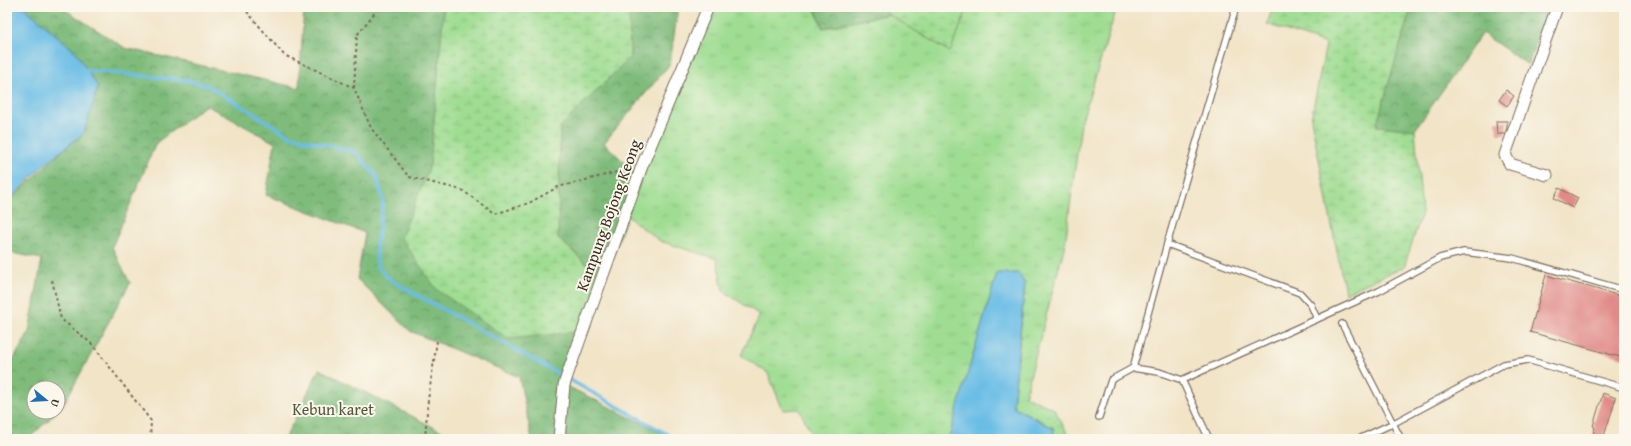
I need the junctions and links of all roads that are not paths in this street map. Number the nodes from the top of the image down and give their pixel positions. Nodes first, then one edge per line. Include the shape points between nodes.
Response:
1 (708, 7) edge
2 (1236, 7) edge
3 (1557, 7) edge
4 (1547, 175) dead end
5 (1167, 244) junction
6 (1624, 290) edge
7 (1317, 319) junction
8 (1342, 324) dead end
9 (1133, 368) junction
10 (1182, 380) junction
11 (1624, 388) edge
12 (1098, 417) dead end
13 (1394, 423) junction
14 (559, 439) edge
15 (1209, 439) edge
16 (1359, 439) edge
17 (1402, 439) edge

1 - 14 street, Kampung Bojong Keong via 642,166 569,370 564,385
2 - 5 lane
3 - 4 street via 1504,155 1510,164
5 - 7 lane via 1300,293 1311,305
5 - 9 lane
6 - 7 lane via 1512,258 1464,252 1440,258
7 - 10 lane
8 - 13 lane
9 - 10 lane via 1159,372
9 - 12 lane via 1111,380
10 - 15 lane
11 - 13 lane via 1528,360 1504,364
13 - 16 lane
13 - 17 lane

